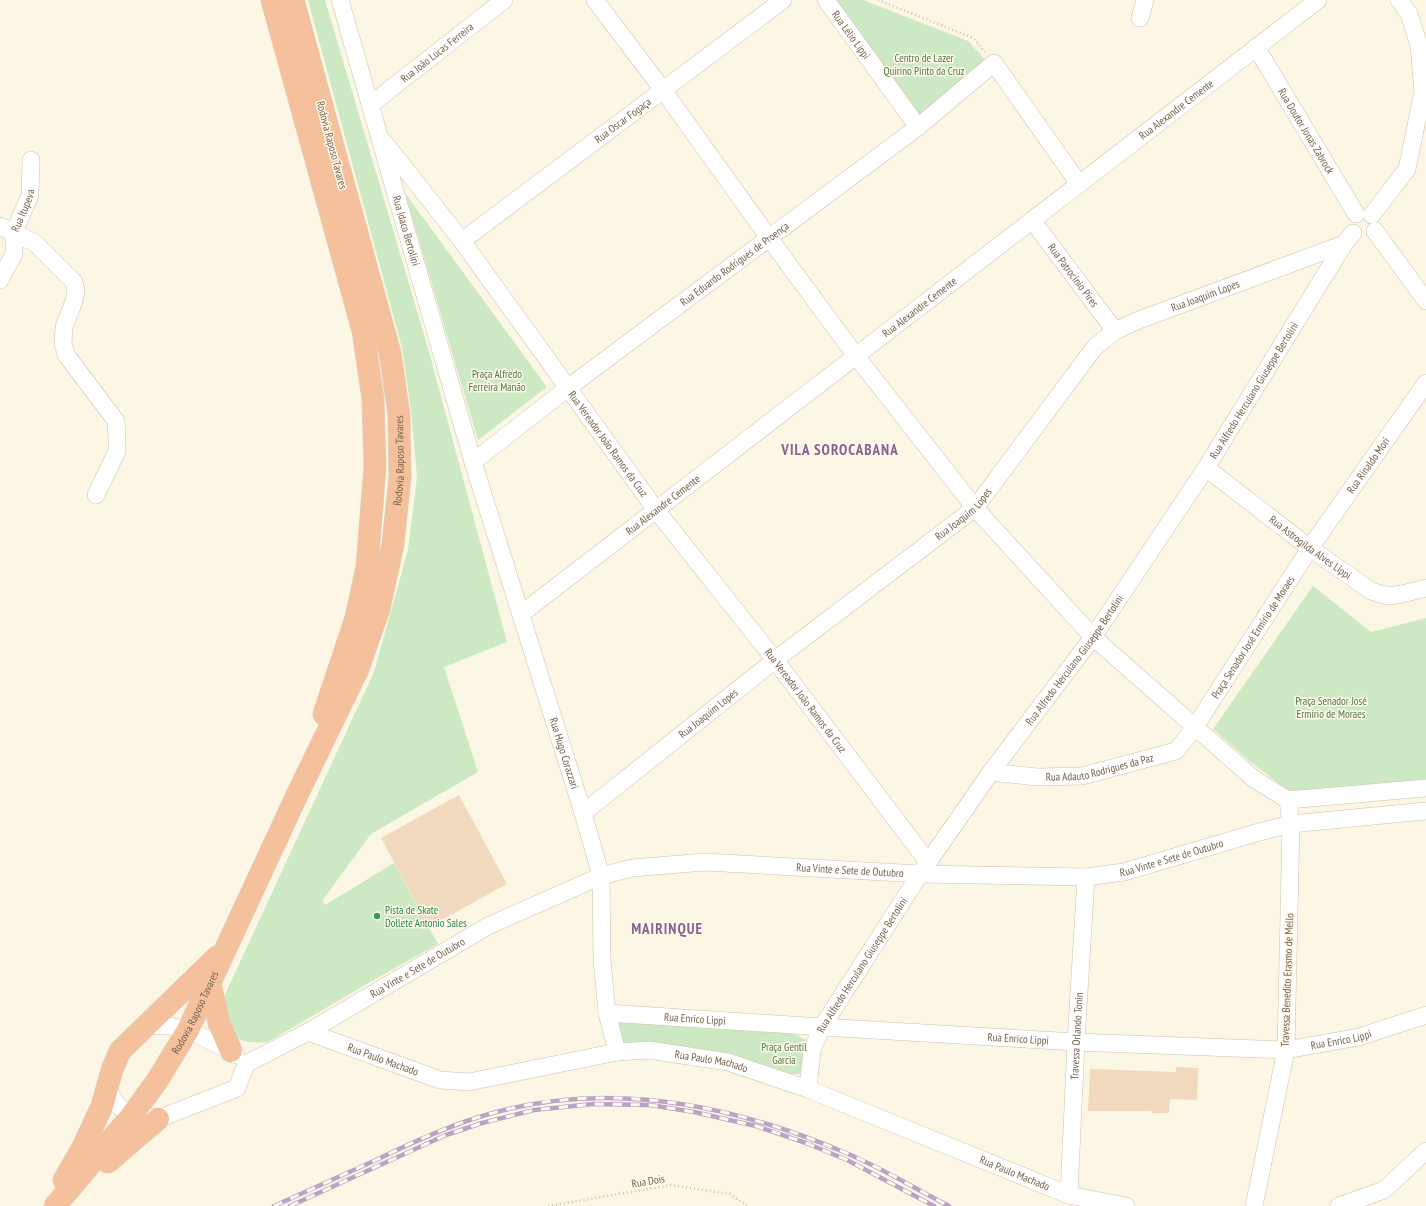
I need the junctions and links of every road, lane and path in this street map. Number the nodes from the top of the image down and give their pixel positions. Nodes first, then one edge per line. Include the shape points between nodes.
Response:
1 (272, 0) edge
2 (293, 0) edge
3 (340, 0) edge
4 (504, 0) edge
5 (595, 0) edge
6 (783, 0) edge
7 (826, 0) edge
8 (878, 0) edge
9 (1145, 0) edge
10 (1303, 0) edge
11 (1318, 0) edge
12 (1399, 0) edge
13 (1140, 18) dead end
14 (1293, 19) junction
15 (1256, 47) junction
16 (994, 63) junction
17 (663, 90) junction
18 (370, 105) junction
19 (918, 127) junction
20 (379, 136) junction
21 (31, 160) dead end
22 (1079, 184) junction
23 (1032, 220) junction
24 (1368, 220) junction
25 (7, 229) edge
26 (769, 238) junction
27 (1349, 238) junction
28 (462, 241) junction
29 (0, 280) edge
30 (1426, 302) edge
31 (1115, 331) junction
32 (856, 356) junction
33 (1426, 383) edge
34 (568, 387) junction
35 (473, 462) junction
36 (1206, 468) junction
37 (96, 495) dead end
38 (975, 508) junction
39 (656, 510) junction
40 (1310, 548) junction
41 (1426, 588) edge
42 (521, 614) junction
43 (1093, 637) junction
44 (775, 660) junction
45 (1195, 727) junction
46 (991, 772) junction
47 (1426, 788) edge
48 (297, 795) junction
49 (1288, 800) junction
50 (583, 813) junction
51 (1425, 815) edge
52 (1291, 824) junction
53 (924, 868) junction
54 (601, 876) junction
55 (1086, 877) junction
56 (224, 949) junction
57 (210, 983) junction
58 (607, 1013) junction
59 (1426, 1015) edge
60 (145, 1026) junction
61 (822, 1028) junction
62 (188, 1030) junction
63 (308, 1032) junction
64 (1076, 1042) junction
65 (1286, 1050) junction
66 (617, 1052) junction
67 (239, 1057) junction
68 (107, 1087) junction
69 (808, 1089) junction
70 (132, 1115) junction
71 (158, 1119) junction
72 (1426, 1152) edge
73 (1069, 1195) junction
74 (49, 1206) edge
75 (55, 1206) edge
76 (60, 1206) edge
77 (548, 1206) edge
78 (747, 1206) edge
79 (1126, 1206) edge
80 (1254, 1206) edge
81 (1339, 1206) edge

1 - 48 highway, Rodovia Raposo Tavares via 363,331 373,399 375,467 367,567 356,618
2 - 48 highway, Rodovia Raposo Tavares via 390,353 399,415 400,477 393,544 379,609 358,669
3 - 18 street, Rua Idaco Bertolini
4 - 18 street, Rua João Lucas Ferreira
5 - 17 street
6 - 17 street, Rua Oscar Fogaça
7 - 19 street, Rua Lélio Lippi
8 - 16 path via 973,38
9 - 13 street
10 - 14 street
11 - 14 street, Rua Alexandre Cemente
12 - 24 street via 1409,14 1419,45 1423,92 1407,169
14 - 15 street, Rua Alexandre Cemente
15 - 22 street, Rua Alexandre Cemente
15 - 24 street, Rua Doutor Jonas Zabrock
16 - 19 street, Rua Eduardo Rodrigues de Proença
16 - 22 street
17 - 26 street
17 - 28 street, Rua Oscar Fogaça
18 - 20 street, Rua Idaco Bertolini
19 - 26 street, Rua Eduardo Rodrigues de Proença
20 - 28 street, Rua Vereador João Ramos da Cruz
20 - 35 street, Rua Idaco Bertolini
21 - 25 street, Rua Itupeva via 30,195
22 - 23 street, Rua Alexandre Cemente
23 - 31 street, Rua Patrocínio Pires
23 - 32 street, Rua Alexandre Cemente
24 - 27 street via 1353,217
24 - 30 street, Rua Doutor Jonas Zabrock
25 - 29 street, Rua Itupeva via 14,254
25 - 37 street via 35,243 74,282 74,301 64,327 63,344 66,356 116,421 117,451
26 - 32 street
26 - 34 street, Rua Eduardo Rodrigues de Proença
27 - 31 street, Rua Joaquim Lopes
27 - 36 street, Rua Alfredo Herculano Giuseppe Bertolini
28 - 34 street, Rua Vereador João Ramos da Cruz
31 - 38 street, Rua Joaquim Lopes via 1095,348
32 - 38 street
32 - 39 street, Rua Alexandre Cemente
33 - 40 street, Rua Rinaldo Mori
34 - 35 street, Rua Eduardo Rodrigues de Proença
34 - 39 street, Rua Vereador João Ramos da Cruz
35 - 42 street, Rua Hugo Corazzari
36 - 40 street, Rua Astrogilda Alves Lippi
36 - 43 street, Rua Alfredo Herculano Giuseppe Bertolini
38 - 43 street
38 - 44 street, Rua Joaquim Lopes
39 - 42 street, Rua Alexandre Cemente
39 - 44 street, Rua Vereador João Ramos da Cruz
40 - 41 street, Rua Astrogilda Alves Lippi via 1371,591 1388,596
40 - 45 street, Praça Senador José Ermírio de Moraes
42 - 50 street, Rua Hugo Corazzari
43 - 45 street
43 - 46 street, Rua Alfredo Herculano Giuseppe Bertolini
44 - 50 street, Rua Joaquim Lopes
44 - 53 street, Rua Vereador João Ramos da Cruz
45 - 46 street, Rua Adauto Rodrigues da Paz via 1176,751 1082,776 1037,777
45 - 49 street via 1254,779
46 - 53 street, Rua Alfredo Herculano Giuseppe Bertolini
47 - 49 street
48 - 56 highway, Rodovia Raposo Tavares
49 - 52 street, Travessa Benedito Erasmo de Mello
50 - 54 street, Rua Hugo Corazzari
51 - 52 street, Rua Vinte e Sete de Outubro
52 - 55 street, Rua Vinte e Sete de Outubro via 1124,872
52 - 65 street, Travessa Benedito Erasmo de Mello
53 - 54 street, Rua Vinte e Sete de Outubro via 705,862 632,868
53 - 55 street, Rua Vinte e Sete de Outubro
53 - 61 street, Rua Alfredo Herculano Giuseppe Bertolini
54 - 58 street, Rua Hugo Corazzari via 602,960
54 - 63 street, Rua Vinte e Sete de Outubro via 488,926
55 - 64 street, Travessa Orlando Tonin
56 - 57 highway, Rodovia Raposo Tavares
56 - 60 highway
57 - 62 highway, Rodovia Raposo Tavares
57 - 67 highway via 219,1023
58 - 61 street, Rua Enrico Lippi
58 - 66 street, Rua Hugo Corazzari
59 - 65 street, Rua Enrico Lippi via 1359,1037
60 - 62 street via 170,1026
60 - 68 highway via 120,1051
61 - 64 street, Rua Enrico Lippi
61 - 69 street, Rua Alfredo Herculano Giuseppe Bertolini via 812,1050
62 - 67 street
62 - 70 highway, Rodovia Raposo Tavares via 157,1081
63 - 66 street, Rua Paulo Machado via 440,1080 469,1082
63 - 67 street, Rua Vinte e Sete de Outubro
64 - 65 street, Rua Enrico Lippi
64 - 73 street, Travessa Orlando Tonin
65 - 80 street, Travessa Benedito Erasmo de Mello
66 - 69 street, Rua Paulo Machado via 649,1050 728,1062
67 - 71 street via 237,1088
68 - 70 street via 116,1103
68 - 74 highway via 102,1106 83,1147
69 - 73 street, Rua Paulo Machado
70 - 71 street
70 - 75 highway, Rodovia Raposo Tavares
71 - 76 highway
72 - 81 street via 1384,1190
73 - 79 street, Rua Paulo Machado
77 - 78 path, Rua Dois via 671,1185 730,1194

